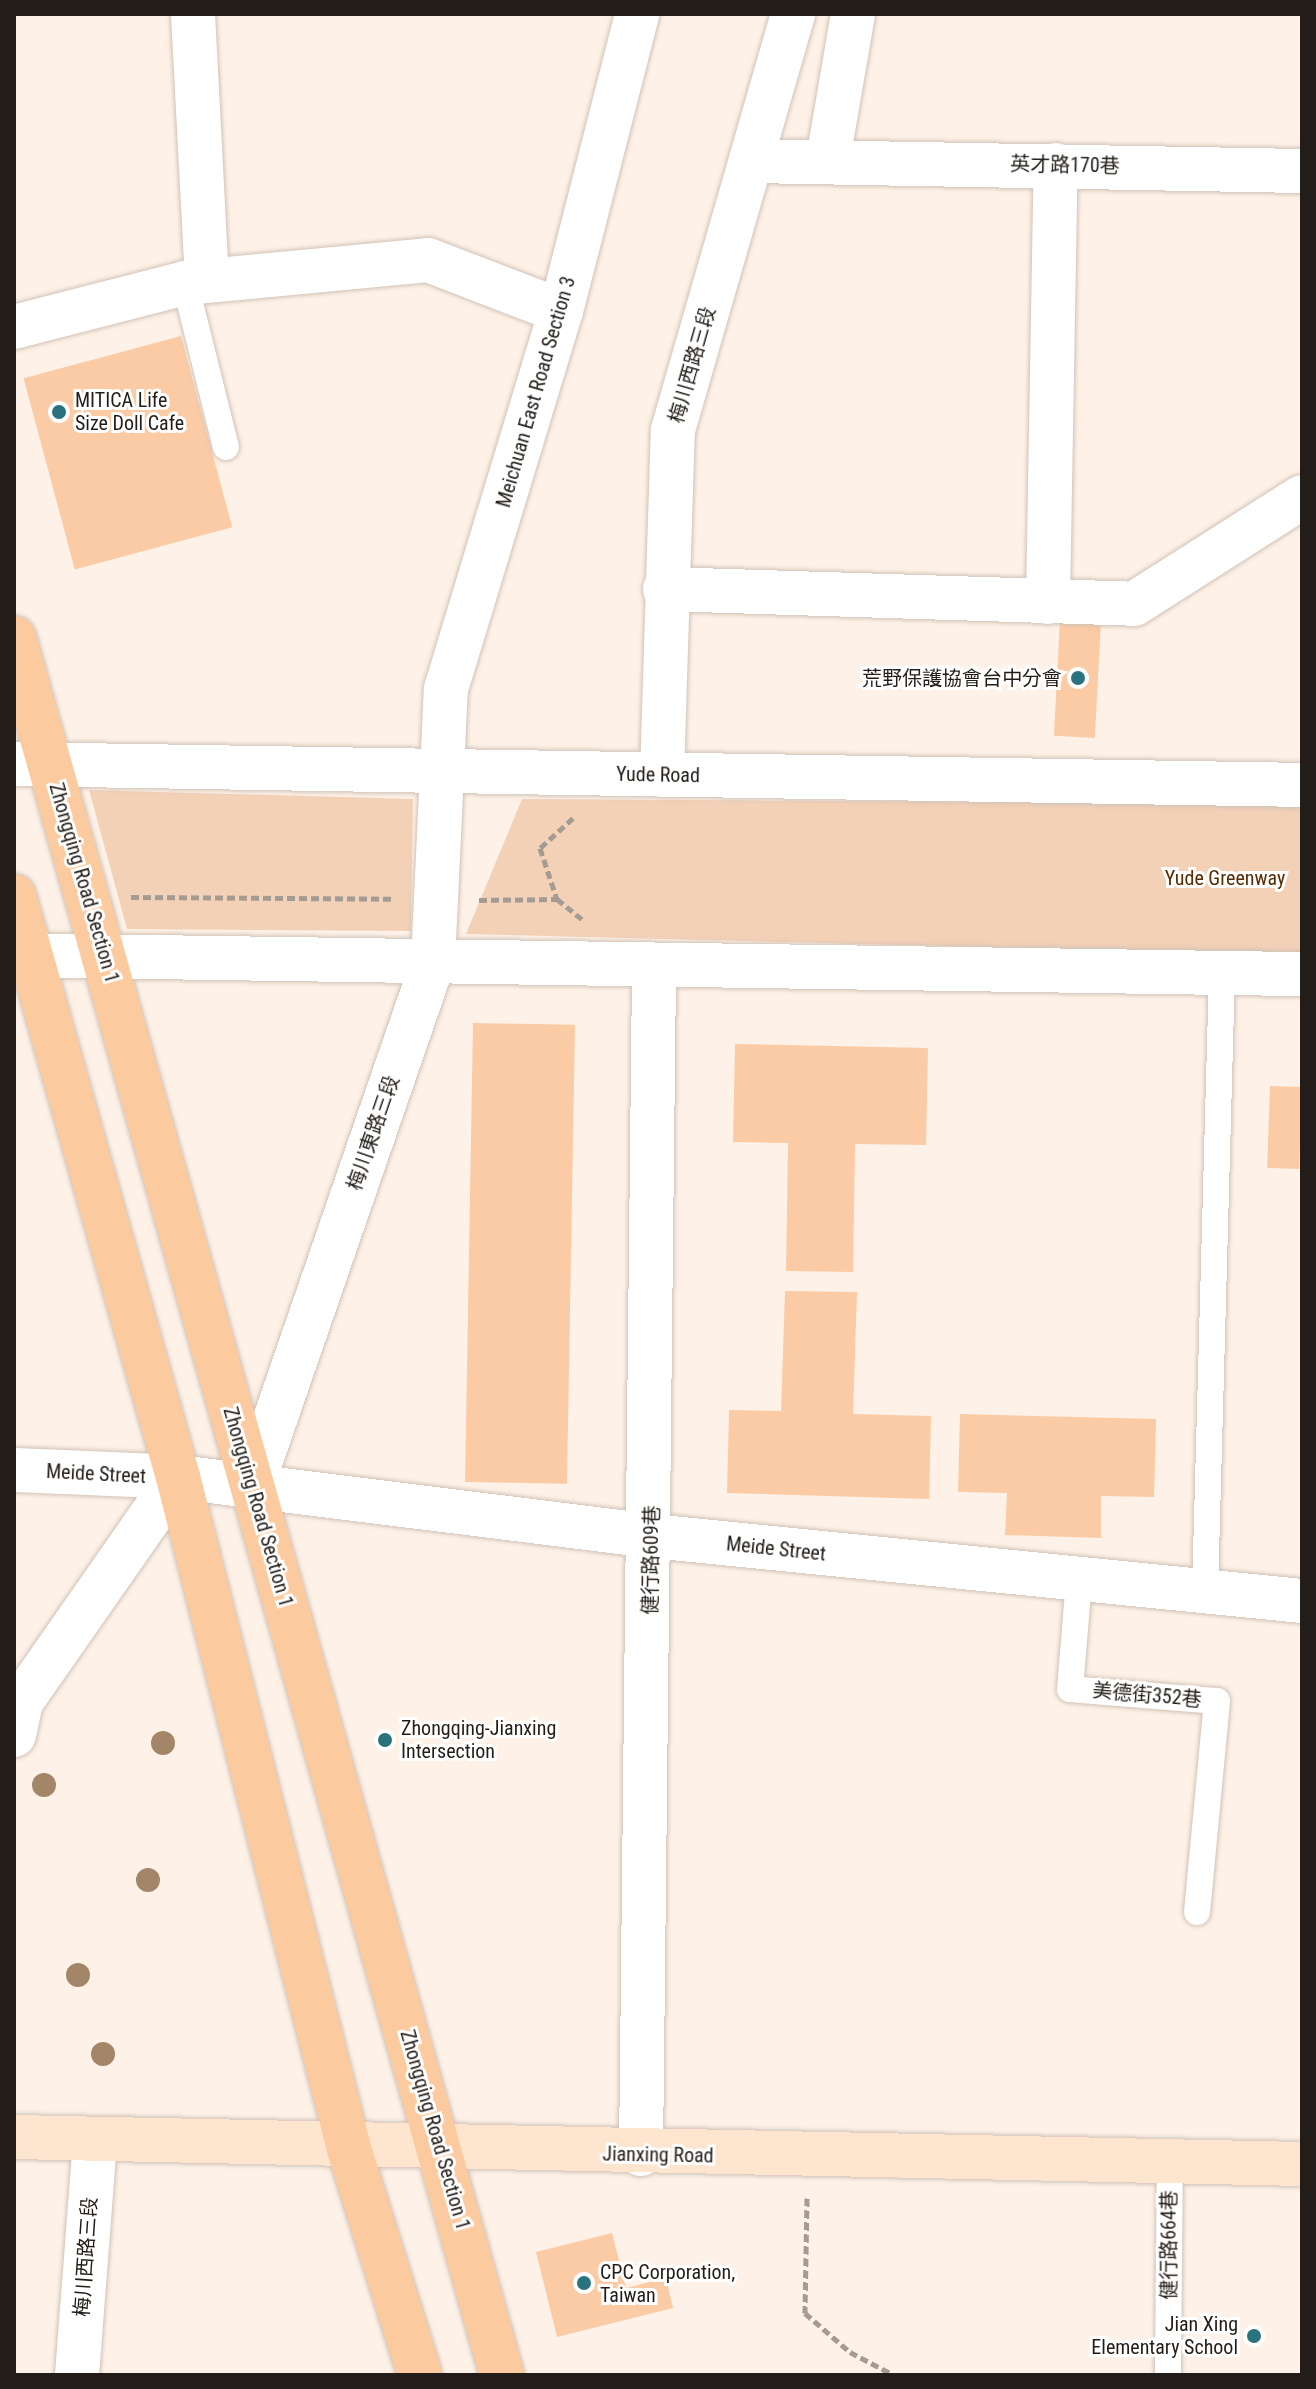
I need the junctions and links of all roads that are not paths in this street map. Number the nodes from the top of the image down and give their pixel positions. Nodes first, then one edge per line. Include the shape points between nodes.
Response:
1 (193, 14) edge
2 (637, 14) edge
3 (793, 14) edge
4 (853, 14) edge
5 (828, 159) junction
6 (751, 161) junction
7 (1056, 165) junction
8 (1302, 171) edge
9 (196, 282) junction
10 (561, 311) junction
11 (14, 327) edge
12 (226, 447) dead end
13 (1302, 497) edge
14 (665, 589) junction
15 (1048, 602) junction
16 (14, 638) edge
17 (32, 765) edge
18 (442, 771) junction
19 (662, 775) junction
20 (1302, 785) edge
21 (14, 896) edge
22 (22, 955) edge
23 (105, 956) junction
24 (433, 962) junction
25 (654, 965) junction
26 (1222, 972) junction
27 (1302, 974) edge
28 (14, 1470) edge
29 (178, 1477) junction
30 (252, 1486) junction
31 (652, 1536) junction
32 (1079, 1580) junction
33 (1205, 1592) junction
34 (1302, 1601) edge
35 (14, 1735) edge
36 (1197, 1912) dead end
37 (14, 2137) edge
38 (95, 2140) junction
39 (349, 2149) junction
40 (442, 2152) junction
41 (641, 2154) junction
42 (1170, 2162) junction
43 (1302, 2164) edge
44 (77, 2375) edge
45 (420, 2375) edge
46 (502, 2375) edge
47 (1168, 2375) edge

1 - 9 street
2 - 10 street, Meichuan East Road Section 3
3 - 6 street, 梅川西路三段
4 - 5 street
5 - 6 street, 英才路170巷
5 - 7 street, 英才路170巷
6 - 14 street, 梅川西路三段 via 673,430
7 - 8 street, 英才路170巷
7 - 15 street
9 - 10 street via 428,260
9 - 11 street
9 - 12 lane
10 - 18 street, Meichuan East Road Section 3 via 446,689
13 - 15 street via 1134,604
14 - 15 street
14 - 19 street, 梅川西路三段
16 - 17 main road, Zhongqing Road Section 1
17 - 18 street, Yude Road
17 - 23 main road, Zhongqing Road Section 1 via 87,896
18 - 19 street, Yude Road
18 - 24 street, 梅川東路三段
19 - 20 street, Yude Road
21 - 22 main road
22 - 23 street
22 - 29 main road
23 - 24 street
23 - 30 main road, Zhongqing Road Section 1
24 - 25 street
24 - 30 street, 梅川東路三段
25 - 26 street
25 - 31 street, 健行路609巷
26 - 27 street
26 - 33 lane
28 - 29 street, Meide Street
29 - 30 street, Meide Street
29 - 35 street via 21,1702
29 - 39 main road
30 - 31 street, Meide Street
30 - 40 main road, Zhongqing Road Section 1
31 - 32 street, Meide Street
31 - 41 street, 健行路609巷
32 - 33 street, Meide Street
32 - 36 lane, 美德街352巷 via 1070,1689 1217,1701
33 - 34 street, Meide Street
37 - 38 street, Jianxing Road
38 - 39 street, Jianxing Road
38 - 44 street, 梅川西路三段
39 - 40 street, Jianxing Road
39 - 45 main road
40 - 41 street, Jianxing Road
40 - 46 main road, Zhongqing Road Section 1
41 - 42 street, Jianxing Road
42 - 43 street, Jianxing Road
42 - 47 lane, 健行路664巷

